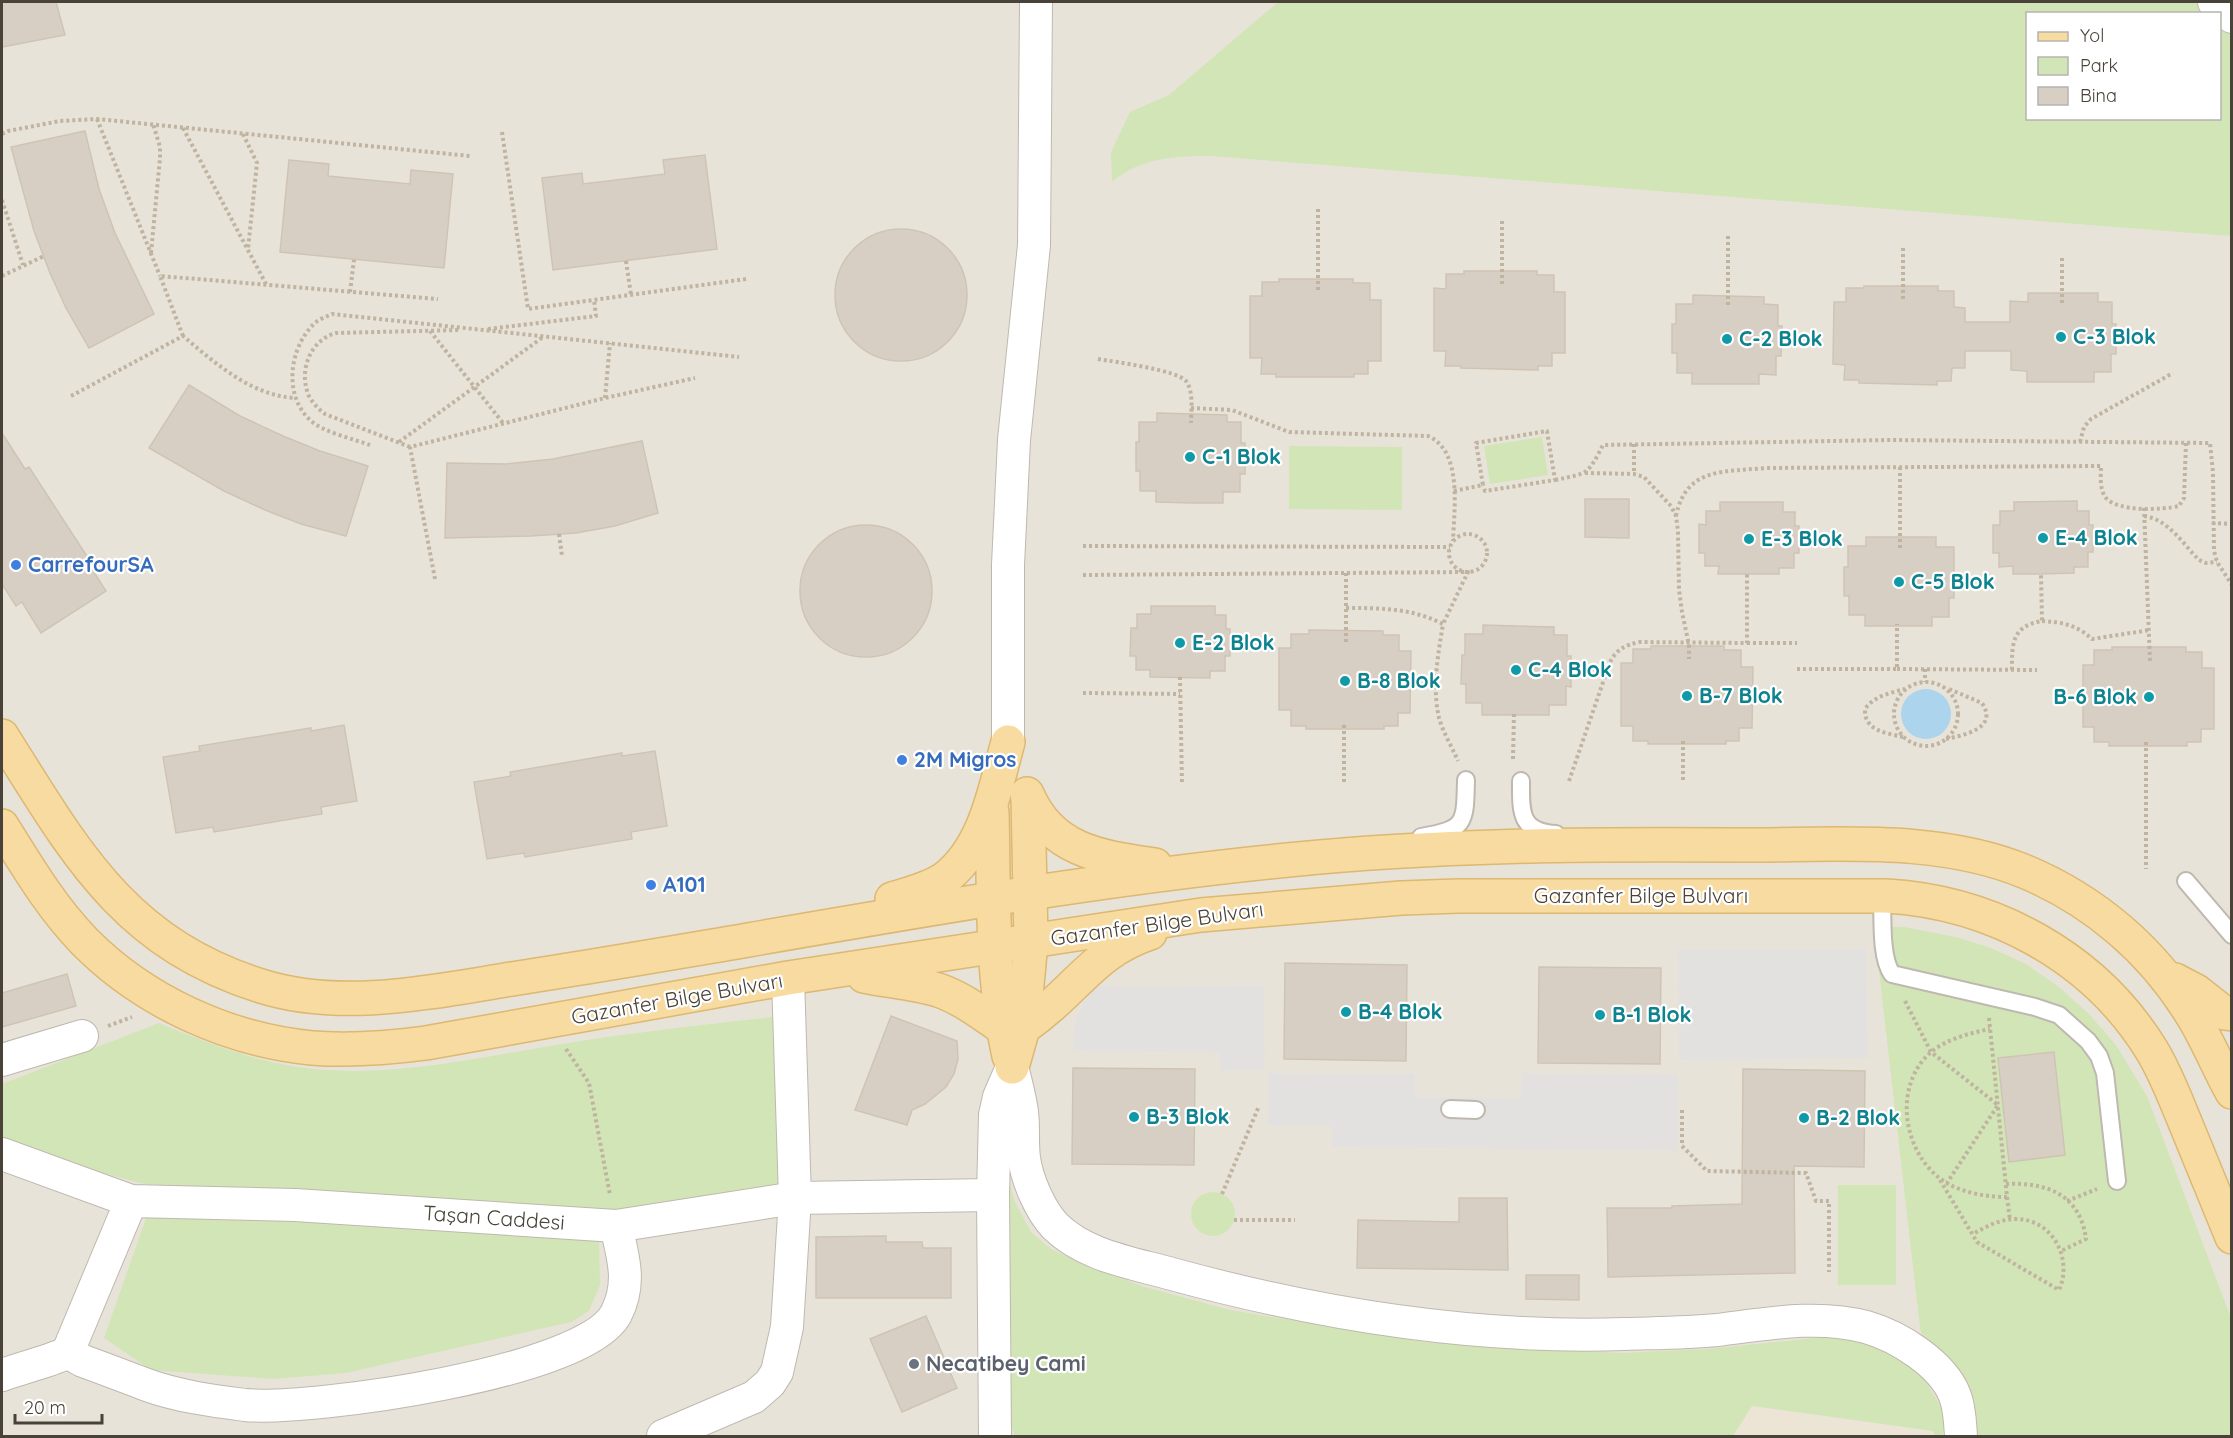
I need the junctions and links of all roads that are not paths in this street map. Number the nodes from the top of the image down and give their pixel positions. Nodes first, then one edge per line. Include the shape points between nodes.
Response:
1 (1036, 2) edge
2 (2214, 2) edge
3 (2232, 17) edge
4 (2, 736) edge
5 (1008, 742) junction
6 (1517, 776) road end
7 (1466, 780) road end
8 (1028, 797) junction
9 (992, 798) junction
10 (2, 826) edge
11 (1752, 845) junction
12 (1291, 859) junction
13 (1195, 870) junction
14 (2186, 881) dead end
15 (1030, 892) junction
16 (1882, 896) junction
17 (994, 897) junction
18 (1201, 915) junction
19 (776, 935) junction
20 (2232, 935) edge
21 (1031, 942) junction
22 (995, 948) junction
23 (839, 972) junction
24 (2161, 972) junction
25 (788, 978) junction
26 (2232, 1014) edge
27 (1013, 1028) junction
28 (82, 1036) dead end
29 (2, 1060) edge
30 (1012, 1067) junction
31 (2232, 1092) edge
32 (1450, 1109) dead end
33 (1476, 1110) dead end
34 (2, 1154) edge
35 (2117, 1181) road end
36 (993, 1195) junction
37 (795, 1198) junction
38 (131, 1201) junction
39 (616, 1226) junction
40 (2232, 1237) edge
41 (67, 1354) junction
42 (2, 1375) edge
43 (663, 1437) edge
44 (995, 1437) edge
45 (1960, 1437) edge

1 - 5 street via 1034,245 1014,451 1008,565
2 - 3 street
4 - 19 main road via 97,879 141,923 201,962 288,994 357,998 425,992
5 - 8 main road
5 - 9 main road
6 - 11 lane via 1525,821 1549,834
7 - 12 lane via 1465,813 1454,829
8 - 13 main road via 1038,817 1062,840 1076,847 1108,858
8 - 15 main road
9 - 17 main road
9 - 19 main road via 974,844 955,870 942,880 907,895
10 - 25 main road, Gazanfer Bilge Bulvarı via 61,914 126,977 203,1019 283,1044 347,1049 426,1043
11 - 12 main road via 1570,844
11 - 24 main road via 1907,847 2008,866 2059,888 2110,921
12 - 13 main road
13 - 15 main road
14 - 20 lane
15 - 17 main road
15 - 21 main road
16 - 18 main road, Gazanfer Bilge Bulvarı via 1458,896
16 - 35 lane via 1885,951 1892,974 2059,1015 2088,1041 2105,1073
16 - 40 main road, Gazanfer Bilge Bulvarı via 1917,897 2007,924 2041,941 2106,991 2131,1020 2167,1080
17 - 19 main road
17 - 22 main road
18 - 21 main road, Gazanfer Bilge Bulvarı
18 - 27 main road via 1137,937 1105,956 1053,1004
21 - 22 main road, Gazanfer Bilge Bulvarı
21 - 27 main road
22 - 23 main road, Gazanfer Bilge Bulvarı
22 - 27 main road
23 - 25 main road, Gazanfer Bilge Bulvarı
23 - 27 main road via 940,991
24 - 26 main road via 2196,991 2224,1014
24 - 31 main road via 2192,1015
25 - 37 street
27 - 30 main road
28 - 29 street
30 - 36 street via 995,1115
30 - 45 street via 1023,1116 1024,1159 1045,1212 1055,1226 1080,1244 1108,1257 1297,1305 1361,1316 1520,1332 1620,1334 1713,1330 1765,1323 1843,1322 1894,1338 1926,1360 1955,1394
32 - 33 lane
34 - 38 street, Taşan Caddesi
36 - 37 street, Taşan Caddesi
36 - 44 street
37 - 39 street, Taşan Caddesi
37 - 43 street via 786,1327 777,1372 754,1397
38 - 39 street, Taşan Caddesi via 295,1205
38 - 41 street
39 - 41 street via 626,1270 624,1294 616,1315 579,1343 508,1369 347,1400 246,1405 150,1386
41 - 42 street

